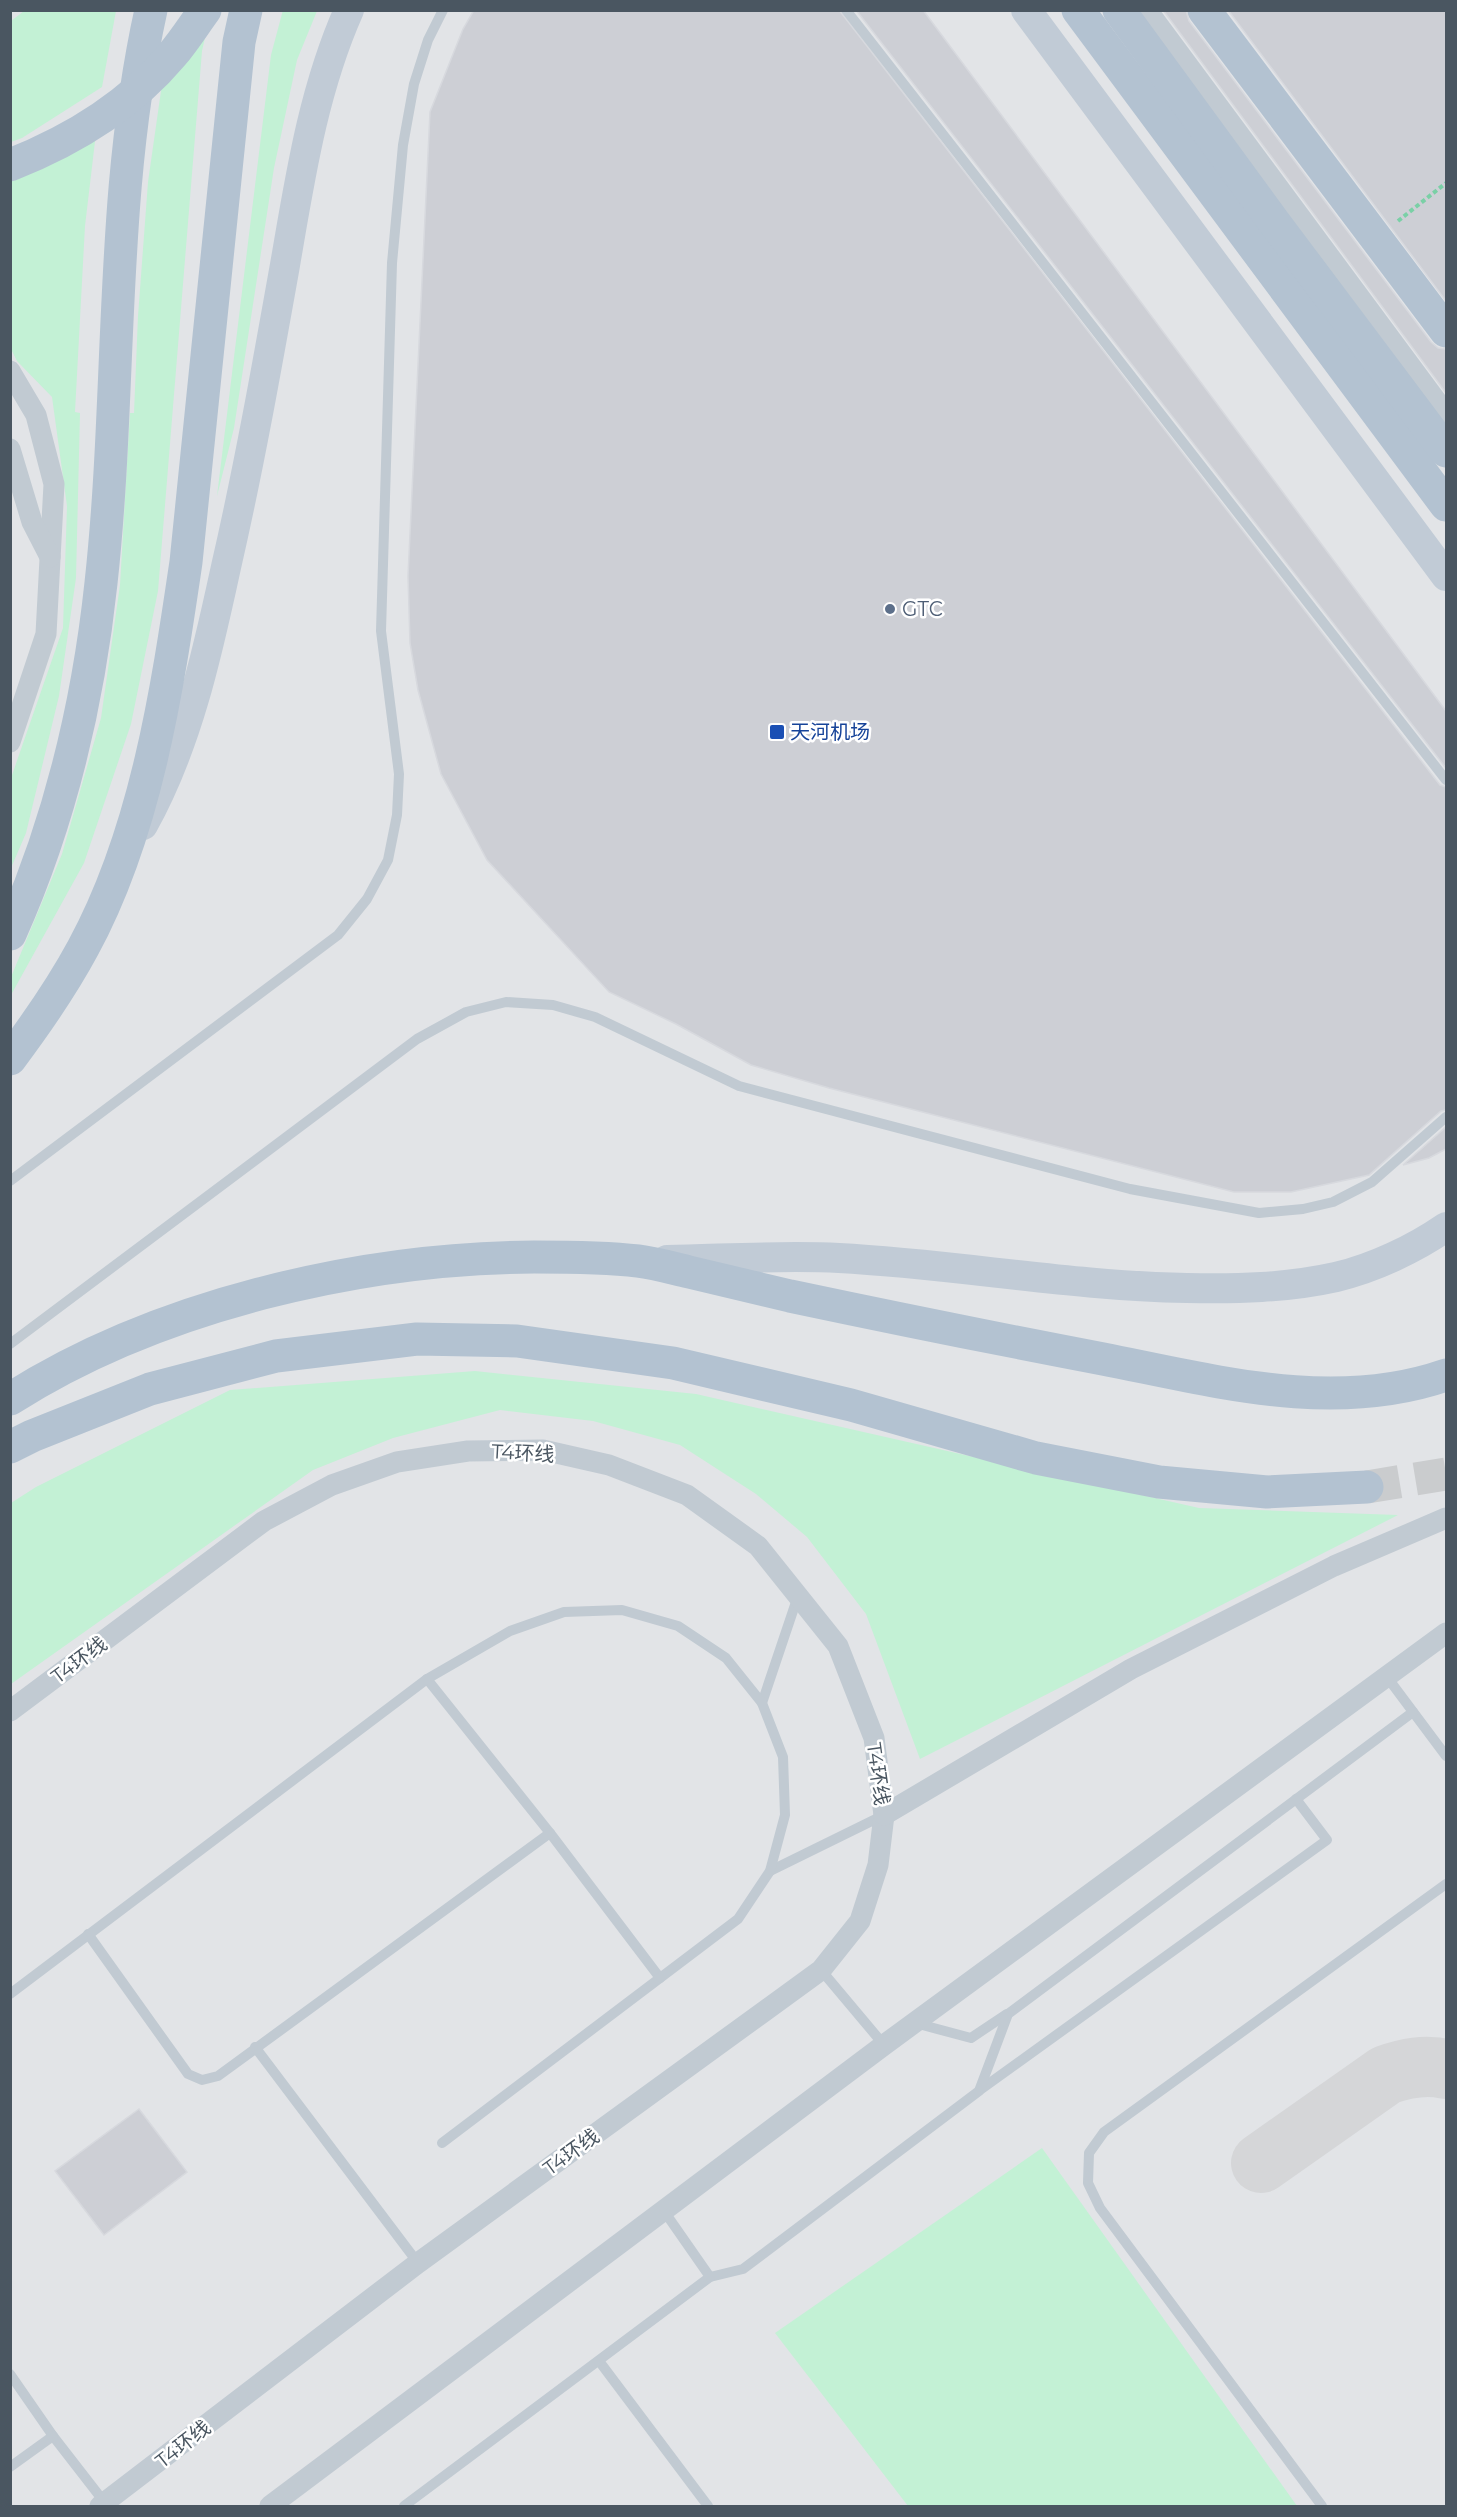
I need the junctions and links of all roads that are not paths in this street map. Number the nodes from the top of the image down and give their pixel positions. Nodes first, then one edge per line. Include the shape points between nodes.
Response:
1 (151, 10) edge
2 (205, 10) edge
3 (246, 10) edge
4 (349, 10) edge
5 (443, 10) edge
6 (846, 10) edge
7 (1026, 10) edge
8 (1077, 10) edge
9 (1119, 10) edge
10 (1147, 10) edge
11 (1204, 10) edge
12 (10, 165) edge
13 (1446, 331) edge
14 (10, 370) edge
15 (1446, 414) edge
16 (10, 449) edge
17 (1446, 451) edge
18 (1446, 505) edge
19 (50, 558) junction
20 (1446, 576) edge
21 (10, 742) edge
22 (1446, 780) edge
23 (114, 879) junction
24 (10, 934) edge
25 (10, 1059) edge
26 (1446, 1117) edge
27 (10, 1181) edge
28 (1446, 1227) edge
29 (640, 1261) junction
30 (10, 1344) edge
31 (1446, 1375) edge
32 (10, 1400) edge
33 (10, 1447) edge
34 (1367, 1487) tunnel mouth
35 (1446, 1518) edge
36 (798, 1596) junction
37 (1446, 1633) edge
38 (1387, 1677) junction
39 (427, 1679) junction
40 (762, 1703) junction
41 (10, 1711) edge
42 (1413, 1712) junction
43 (1446, 1756) edge
44 (1296, 1799) junction
45 (884, 1815) junction
46 (550, 1833) junction
47 (770, 1871) junction
48 (1446, 1884) edge
49 (88, 1934) junction
50 (821, 1970) junction
51 (660, 1978) junction
52 (10, 1994) edge
53 (1008, 2014) junction
54 (915, 2023) junction
55 (884, 2045) junction
56 (255, 2047) junction
57 (979, 2091) junction
58 (442, 2144) dead end
59 (664, 2211) junction
60 (418, 2263) junction
61 (710, 2277) junction
62 (599, 2361) junction
63 (10, 2374) edge
64 (53, 2436) junction
65 (10, 2467) edge
66 (103, 2505) edge
67 (270, 2506) edge
68 (404, 2506) edge
69 (708, 2506) edge
70 (1322, 2506) edge

1 - 24 main road via 129,134 102,571 93,646 68,776 47,843
2 - 12 main road, bridge via 171,56 127,98 88,127
3 - 23 main road via 239,42 197,464 175,635 157,733
4 - 23 main road via 328,63 311,124 255,438 200,680 168,773
5 - 27 lane via 428,40 414,84 403,145 392,263 381,631 399,774 397,815 388,860 367,899 338,935
6 - 22 lane
7 - 20 main road
8 - 18 main road, bridge
9 - 17 main road, bridge
10 - 15 street
11 - 13 main road, bridge
14 - 19 street via 36,415 54,484
16 - 19 street via 32,522
19 - 21 street via 46,634
23 - 25 main road via 83,947
26 - 30 lane via 1372,1182 1333,1202 1259,1213 1130,1190 739,1086 595,1017 553,1005 506,1002 466,1012 417,1039
28 - 29 main road via 1383,1261 1336,1277 1224,1289 1093,1283 840,1258
29 - 31 main road via 1003,1340 1213,1380 1335,1394 1404,1387
29 - 32 main road via 501,1257 432,1262 296,1285 163,1326 99,1352
33 - 34 main road via 150,1389 276,1356 417,1339 517,1341 673,1363 850,1405 1036,1458 1159,1482 1267,1492
35 - 45 street via 1334,1566 1131,1669
36 - 40 lane
36 - 41 street, T4环线 via 758,1545 687,1495 609,1465 543,1450 468,1451 397,1462 332,1485 264,1521
36 - 45 street, T4环线 via 838,1646 874,1738
37 - 38 street
38 - 42 lane
38 - 54 street
39 - 40 lane via 510,1631 564,1612 622,1610 678,1626 726,1658
39 - 46 lane
39 - 49 lane
40 - 47 lane via 783,1757 785,1815
42 - 43 lane
42 - 44 lane
44 - 53 lane
44 - 57 lane via 1327,1840
45 - 47 lane
45 - 50 street, T4环线 via 878,1865 860,1921
46 - 51 lane
46 - 56 lane
47 - 51 lane via 738,1919
48 - 70 lane via 1104,2132 1089,2153 1088,2183 1100,2208
49 - 52 lane
49 - 56 lane via 188,2074 202,2080 218,2076
50 - 55 lane
50 - 60 street, T4环线
51 - 58 lane
53 - 54 lane via 971,2038
53 - 57 lane
54 - 55 street
55 - 59 street
56 - 60 lane
57 - 61 lane via 743,2269
59 - 61 lane
59 - 67 street
60 - 66 street, T4环线
61 - 62 lane
62 - 68 lane
62 - 69 lane
63 - 64 lane
64 - 65 lane
64 - 66 lane

